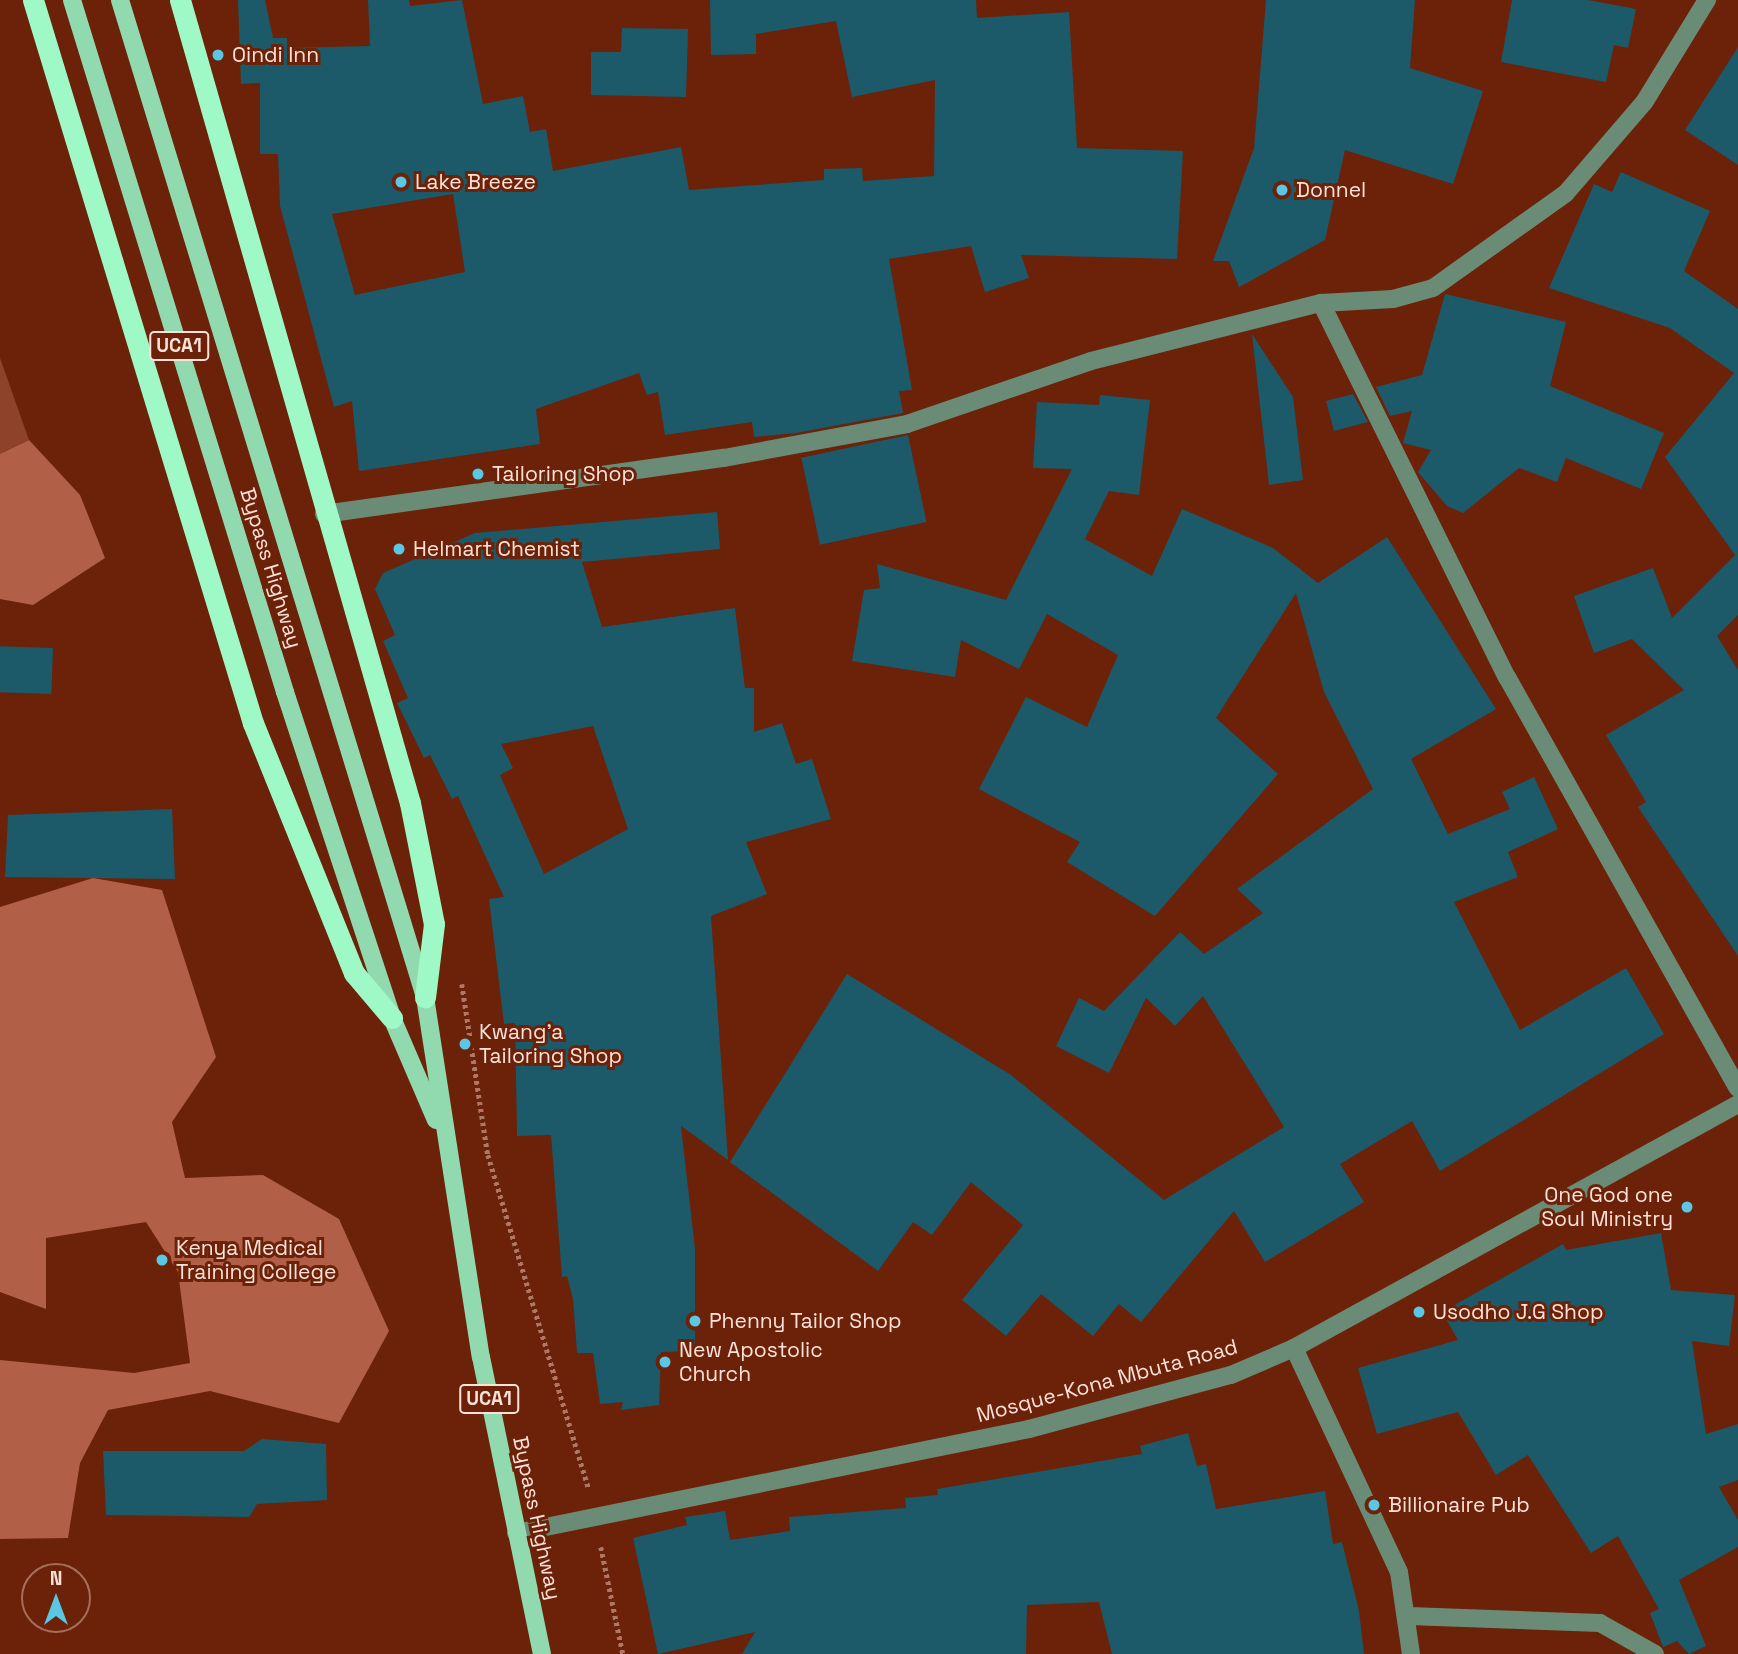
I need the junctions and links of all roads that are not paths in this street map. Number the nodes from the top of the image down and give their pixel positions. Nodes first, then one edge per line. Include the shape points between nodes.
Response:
1 (33, 0) edge
2 (72, 0) edge
3 (120, 0) edge
4 (180, 0) edge
5 (1707, 0) edge
6 (1321, 303) junction
7 (324, 514) junction
8 (425, 997) junction
9 (392, 1018) junction
10 (1738, 1088) edge
11 (1738, 1104) edge
12 (446, 1142) junction
13 (1294, 1348) junction
14 (516, 1533) junction
15 (1409, 1616) junction
16 (542, 1654) edge
17 (1411, 1654) edge
18 (1655, 1654) edge

1 - 9 highway via 253,723 354,973
2 - 9 main road, Bypass Highway / UCA1
3 - 8 main road, Bypass Highway / UCA1 via 331,677
4 - 7 highway
5 - 6 street via 1638,110 1527,227 1433,288 1393,299
6 - 7 street via 1091,361 907,424 724,458
6 - 10 street via 1507,677
7 - 8 highway via 410,803 434,924
8 - 12 main road, Bypass Highway / UCA1
9 - 12 main road, Bypass Highway / UCA1
11 - 13 street, Mosque-Kona Mbuta Road
12 - 14 main road, Bypass Highway / UCA1
13 - 14 street, Mosque-Kona Mbuta Road via 1231,1375 1028,1429
13 - 15 street via 1399,1572
14 - 16 main road, Bypass Highway / UCA1
15 - 17 street
15 - 18 street via 1600,1623

